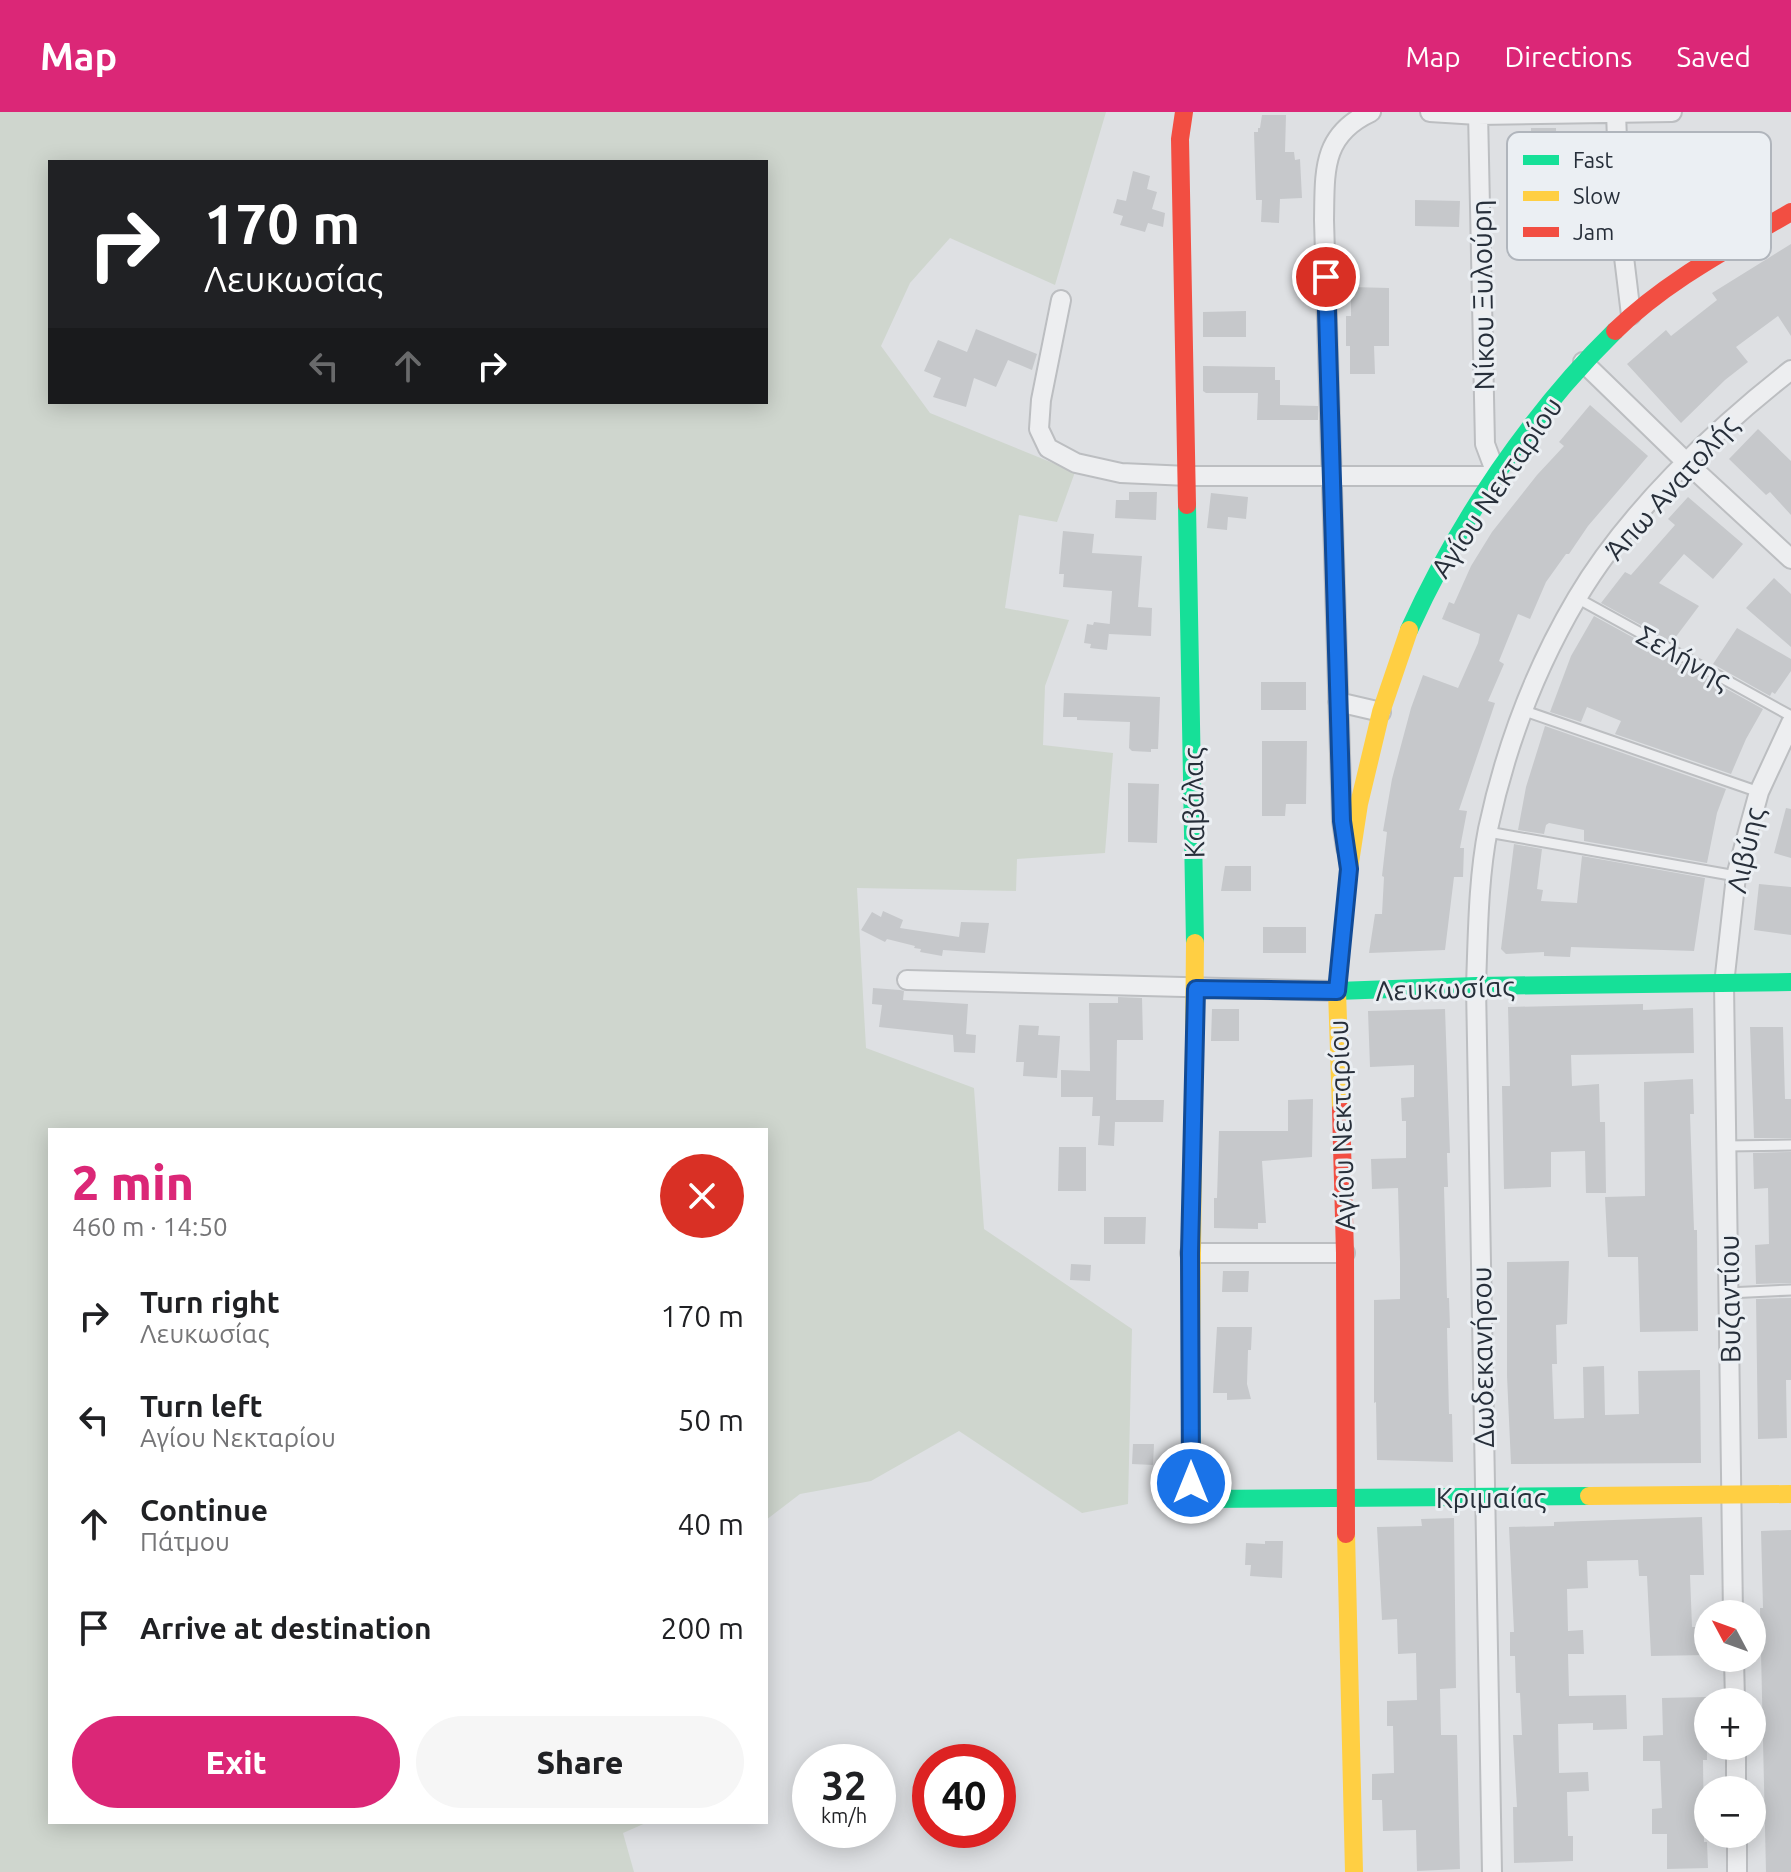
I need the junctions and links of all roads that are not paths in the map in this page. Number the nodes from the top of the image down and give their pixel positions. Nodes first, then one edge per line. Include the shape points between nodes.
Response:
1 (1184, 112) edge
2 (1371, 112) edge
3 (1430, 112) edge
4 (1672, 112) edge
5 (1616, 113) edge
6 (1478, 114) edge
7 (1791, 212) edge
8 (1771, 224) edge
9 (1624, 260) edge
10 (1709, 260) edge
11 (1061, 300) dead end
12 (1631, 315) junction
13 (1583, 362) junction
14 (1791, 370) edge
15 (1686, 462) junction
16 (1188, 476) junction
17 (1497, 476) junction
18 (1331, 478) junction
19 (1791, 559) edge
20 (1577, 598) junction
21 (1338, 702) junction
22 (1522, 710) junction
23 (1381, 712) junction
24 (1791, 716) edge
25 (1791, 723) edge
26 (1759, 792) junction
27 (1488, 832) junction
28 (1349, 869) junction
29 (1736, 876) junction
30 (907, 980) dead end
31 (1791, 982) edge
32 (1724, 984) junction
33 (1476, 986) junction
34 (1196, 989) junction
35 (1337, 991) junction
36 (1791, 1145) edge
37 (1726, 1146) junction
38 (1190, 1253) junction
39 (1345, 1253) junction
40 (1791, 1290) edge
41 (1728, 1293) junction
42 (1791, 1494) edge
43 (1192, 1495) joint
44 (1732, 1496) junction
45 (1485, 1497) junction
46 (1345, 1498) junction
47 (1733, 1600) edge
48 (1737, 1848) edge
49 (1354, 1872) edge
50 (1492, 1872) edge
51 (1737, 1872) edge

1 - 16 street, Καβάλας via 1180,139
2 - 18 street via 1353,120 1334,140 1325,167
3 - 6 street
4 - 5 street
5 - 6 street
6 - 17 street, Νίκου Ξυλούρη via 1485,444
7 - 8 street, Αγίου Νεκταρίου
9 - 12 street
10 - 12 street, Αγίου Νεκταρίου
11 - 16 street via 1040,414 1039,429 1048,448 1076,463 1121,473
12 - 13 street, Αγίου Νεκταρίου
13 - 15 street
13 - 17 street, Αγίου Νεκταρίου
14 - 15 street, Άπω Ανατολής via 1739,410
15 - 19 street
15 - 20 street, Άπω Ανατολής via 1624,531
16 - 18 street
16 - 34 street, Καβάλας
17 - 18 street
17 - 23 street, Αγίου Νεκταρίου via 1448,550 1409,629
18 - 21 street
20 - 22 street, Άπω Ανατολής
20 - 24 lane, Σελήνης
21 - 23 street
21 - 28 street
22 - 26 lane
22 - 27 street, Άπω Ανατολής
23 - 28 street, Αγίου Νεκταρίου
25 - 26 street, Λιβύης
26 - 29 street, Λιβύης
27 - 29 lane
27 - 33 street, Άπω Ανατολής
28 - 35 street, Αγίου Νεκταρίου
29 - 32 street, Λιβύης
30 - 34 street, Λευκωσίας
31 - 32 street, Λευκωσίας
32 - 33 street, Λευκωσίας
32 - 37 street, Βυζαντίου
33 - 35 street, Λευκωσίας
33 - 45 street, Δωδεκανήσου
34 - 35 street, Λευκωσίας
34 - 38 street, Καβάλας
35 - 39 street, Αγίου Νεκταρίου
36 - 37 lane
37 - 41 street, Βυζαντίου
38 - 39 street
38 - 43 street, Καβάλας
39 - 46 street, Αγίου Νεκταρίου
40 - 41 lane
41 - 44 street, Βυζαντίου
42 - 44 street, Κριμαίας
43 - 46 street, Κριμαίας
44 - 45 street, Κριμαίας
44 - 47 street, Βυζαντίου
45 - 46 street, Κριμαίας
45 - 50 street, Δωδεκανήσου
46 - 49 street, Αγίου Νεκταρίου
48 - 51 street

